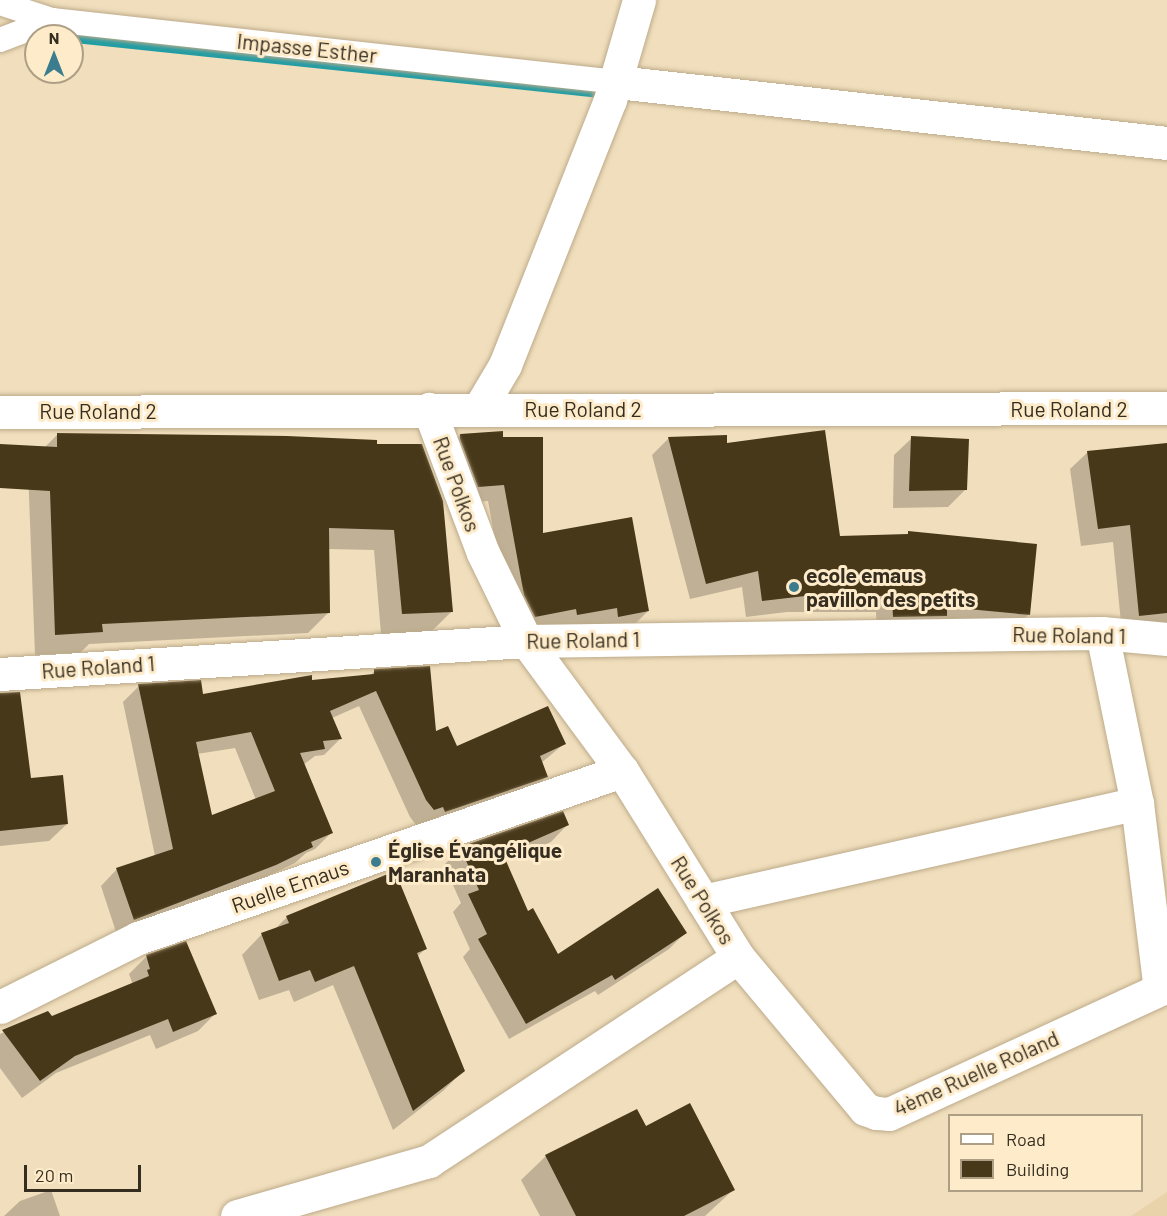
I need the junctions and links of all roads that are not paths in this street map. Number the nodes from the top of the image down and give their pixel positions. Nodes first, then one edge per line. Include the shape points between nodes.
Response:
1 (639, 0) edge
2 (0, 3) edge
3 (52, 20) junction
4 (0, 40) edge
5 (614, 91) junction
6 (1167, 143) edge
7 (1167, 408) edge
8 (429, 409) junction
9 (480, 409) junction
10 (0, 412) edge
11 (1102, 633) junction
12 (1167, 639) edge
13 (526, 641) junction
14 (0, 674) edge
15 (621, 771) junction
16 (1137, 803) junction
17 (703, 901) junction
18 (738, 957) junction
19 (1164, 988) edge
20 (0, 1007) edge
21 (237, 1216) edge

1 - 5 street
2 - 3 lane, Impasse Esther
3 - 4 lane
3 - 5 lane, Impasse Esther
5 - 6 street
5 - 9 street via 505,364
7 - 9 street, Rue Roland 2
8 - 9 street, Rue Roland 2
8 - 10 street, Rue Roland 2
8 - 13 street, Rue Polkos via 483,553
11 - 12 street, Rue Roland 1
11 - 13 street, Rue Roland 1
11 - 16 street
13 - 14 street, Rue Roland 1
13 - 15 street, Rue Polkos
15 - 17 street, Rue Polkos
15 - 20 street, Ruelle Emaus via 138,938
16 - 17 street
16 - 19 street
17 - 18 street, Rue Polkos
18 - 19 street, 4ème Ruelle Roland via 865,1109 889,1114
18 - 21 street, Rue Polkos via 429,1161

